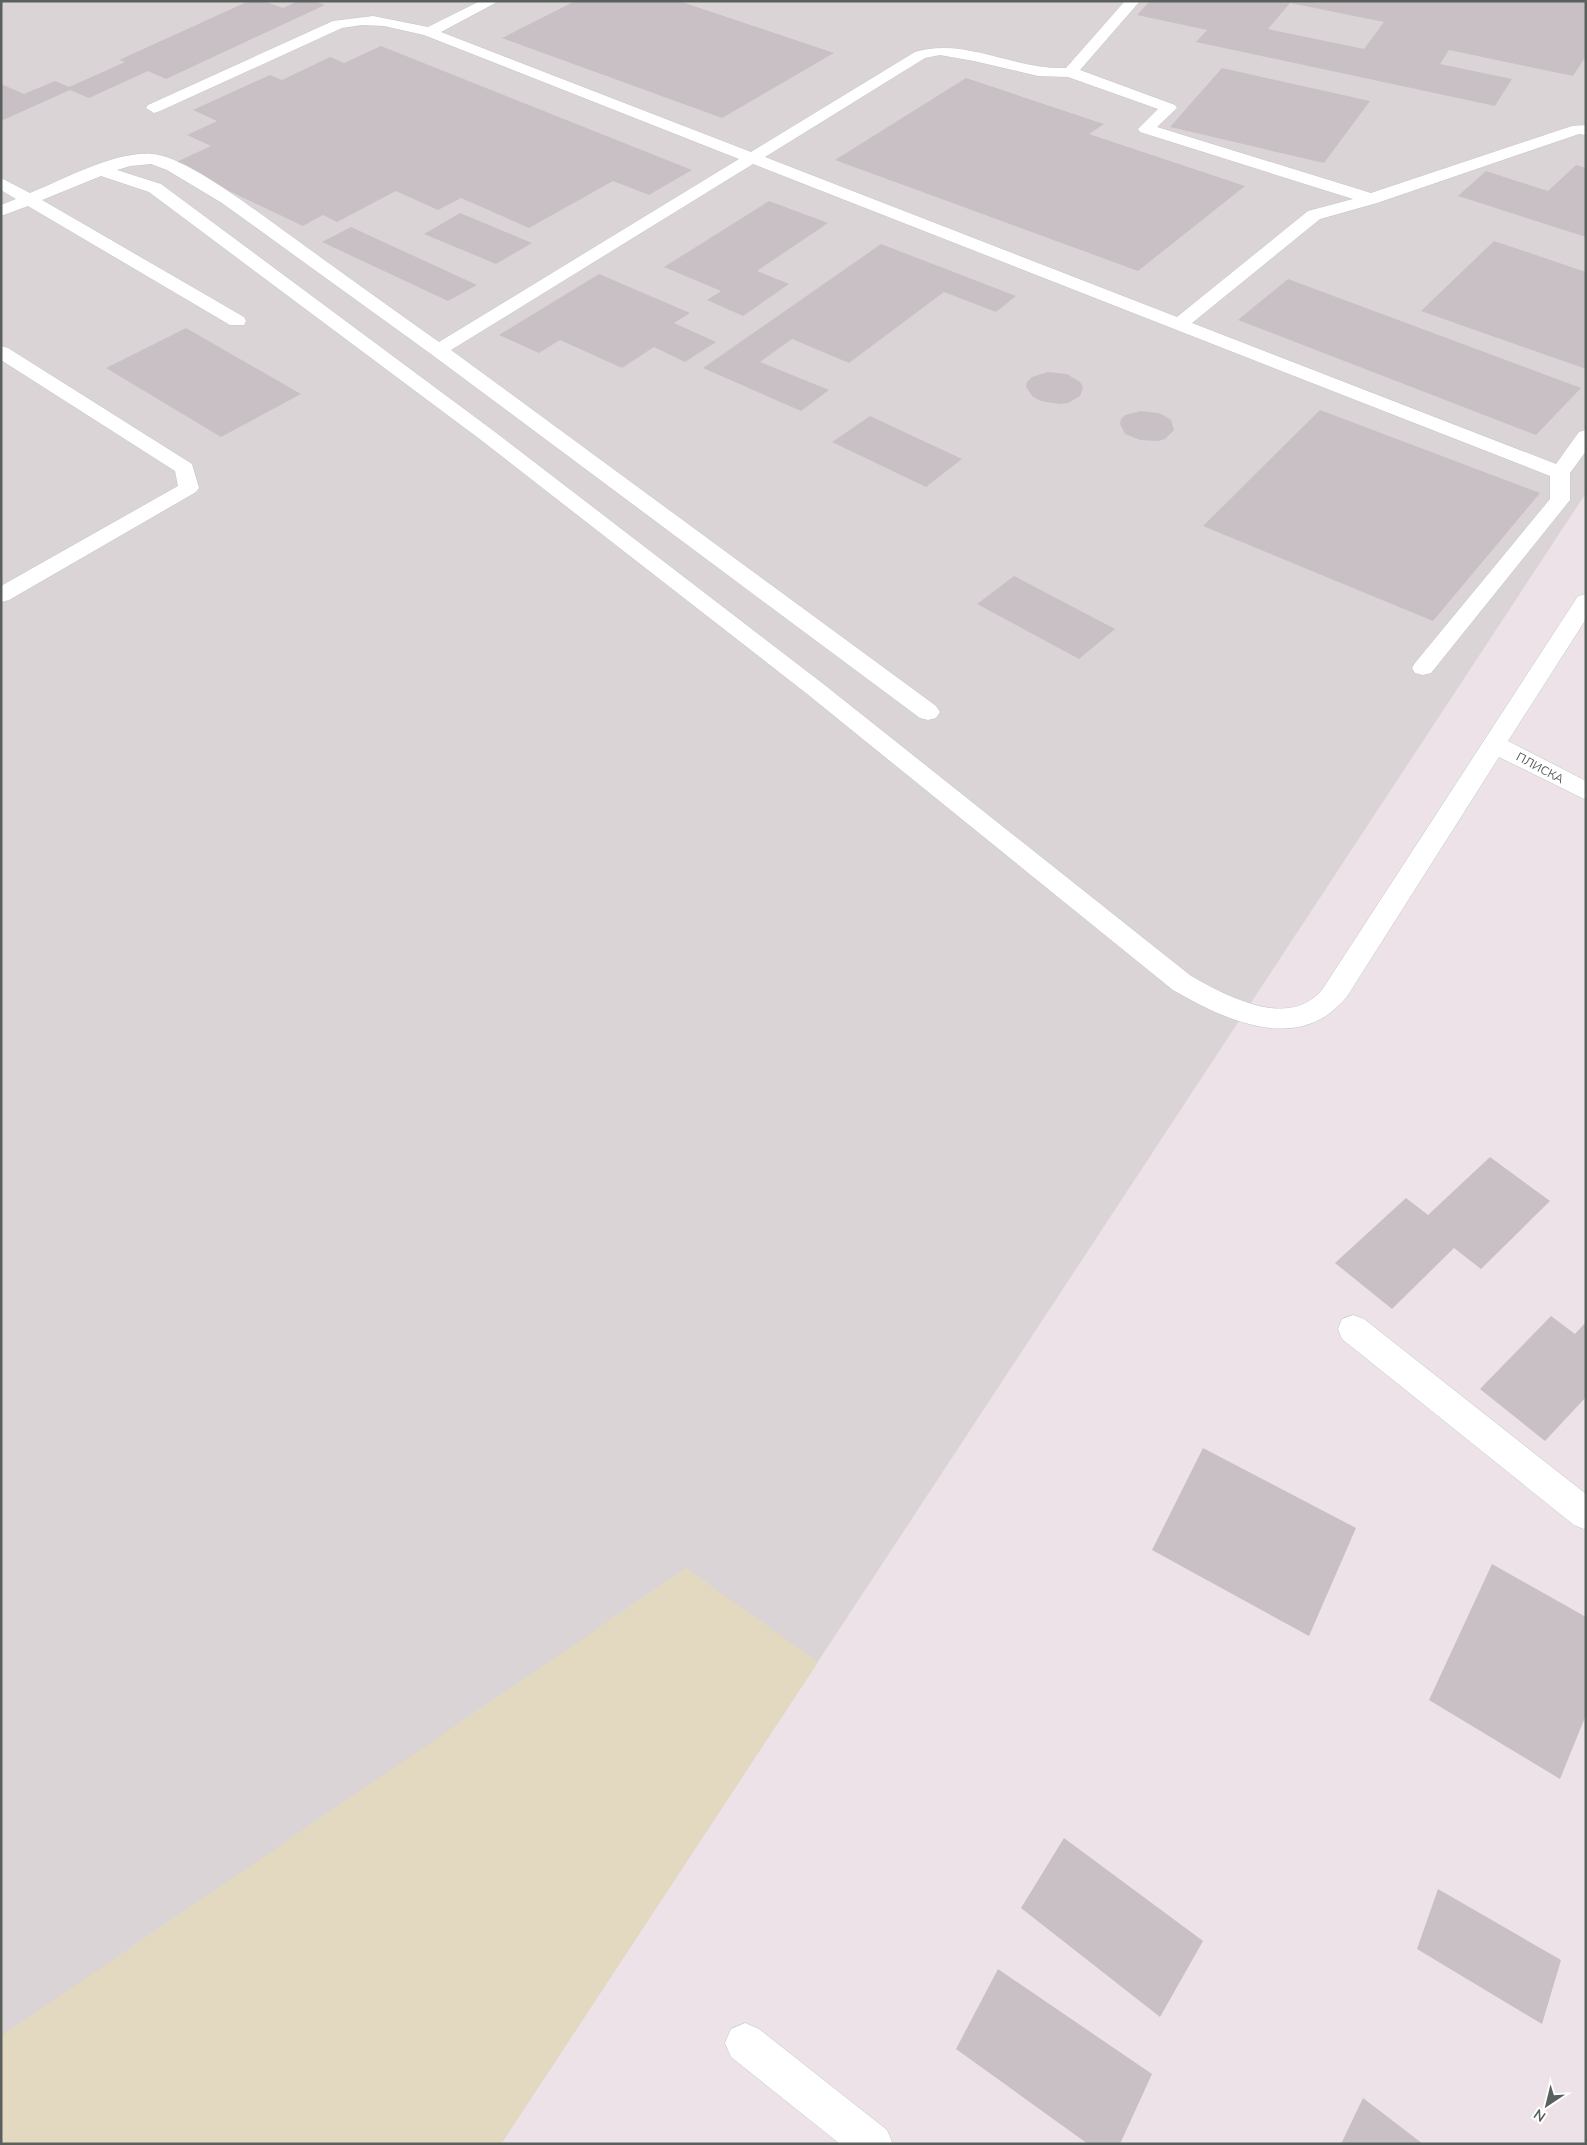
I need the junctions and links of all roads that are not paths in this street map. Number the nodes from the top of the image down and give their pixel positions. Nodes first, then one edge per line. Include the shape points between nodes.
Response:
1 (492, 1) edge
2 (1123, 5) edge
3 (356, 7) dead end
4 (397, 23) junction
5 (429, 32) junction
6 (1070, 72) junction
7 (154, 108) dead end
8 (1586, 130) edge
9 (750, 158) junction
10 (100, 170) junction
11 (1, 182) edge
12 (29, 199) junction
13 (1371, 199) junction
14 (1, 211) edge
15 (237, 321) dead end
16 (1179, 325) junction
17 (438, 350) junction
18 (1, 352) edge
19 (507, 426) junction
20 (1586, 436) edge
21 (1560, 474) junction
22 (1, 595) edge
23 (1586, 601) edge
24 (1423, 668) dead end
25 (928, 712) dead end
26 (1494, 744) junction
27 (1586, 792) edge
28 (1353, 1329) dead end
29 (1586, 1514) edge
30 (745, 2043) dead end
31 (873, 2144) edge

1 - 5 street
2 - 6 street
3 - 4 street
4 - 5 street
4 - 7 street via 374,19 338,24
5 - 9 street
6 - 9 street via 1036,72 941,51 920,55
6 - 13 street via 1169,108 1146,129
8 - 13 street via 1578,129
9 - 16 street
9 - 17 street
10 - 12 street
10 - 17 street via 128,161 152,159 173,166 228,199
10 - 19 street via 155,188
11 - 12 street
12 - 14 street
12 - 15 street
13 - 16 street via 1314,215
16 - 21 street
17 - 19 street
18 - 22 street via 185,468 189,488
19 - 25 street
19 - 26 street via 814,688 1182,983 1216,1002 1268,1019 1298,1017 1323,1006 1339,988
20 - 21 street
21 - 24 street via 1560,500
23 - 26 street
26 - 27 street, ПЛИСКА
28 - 29 street
30 - 31 street

